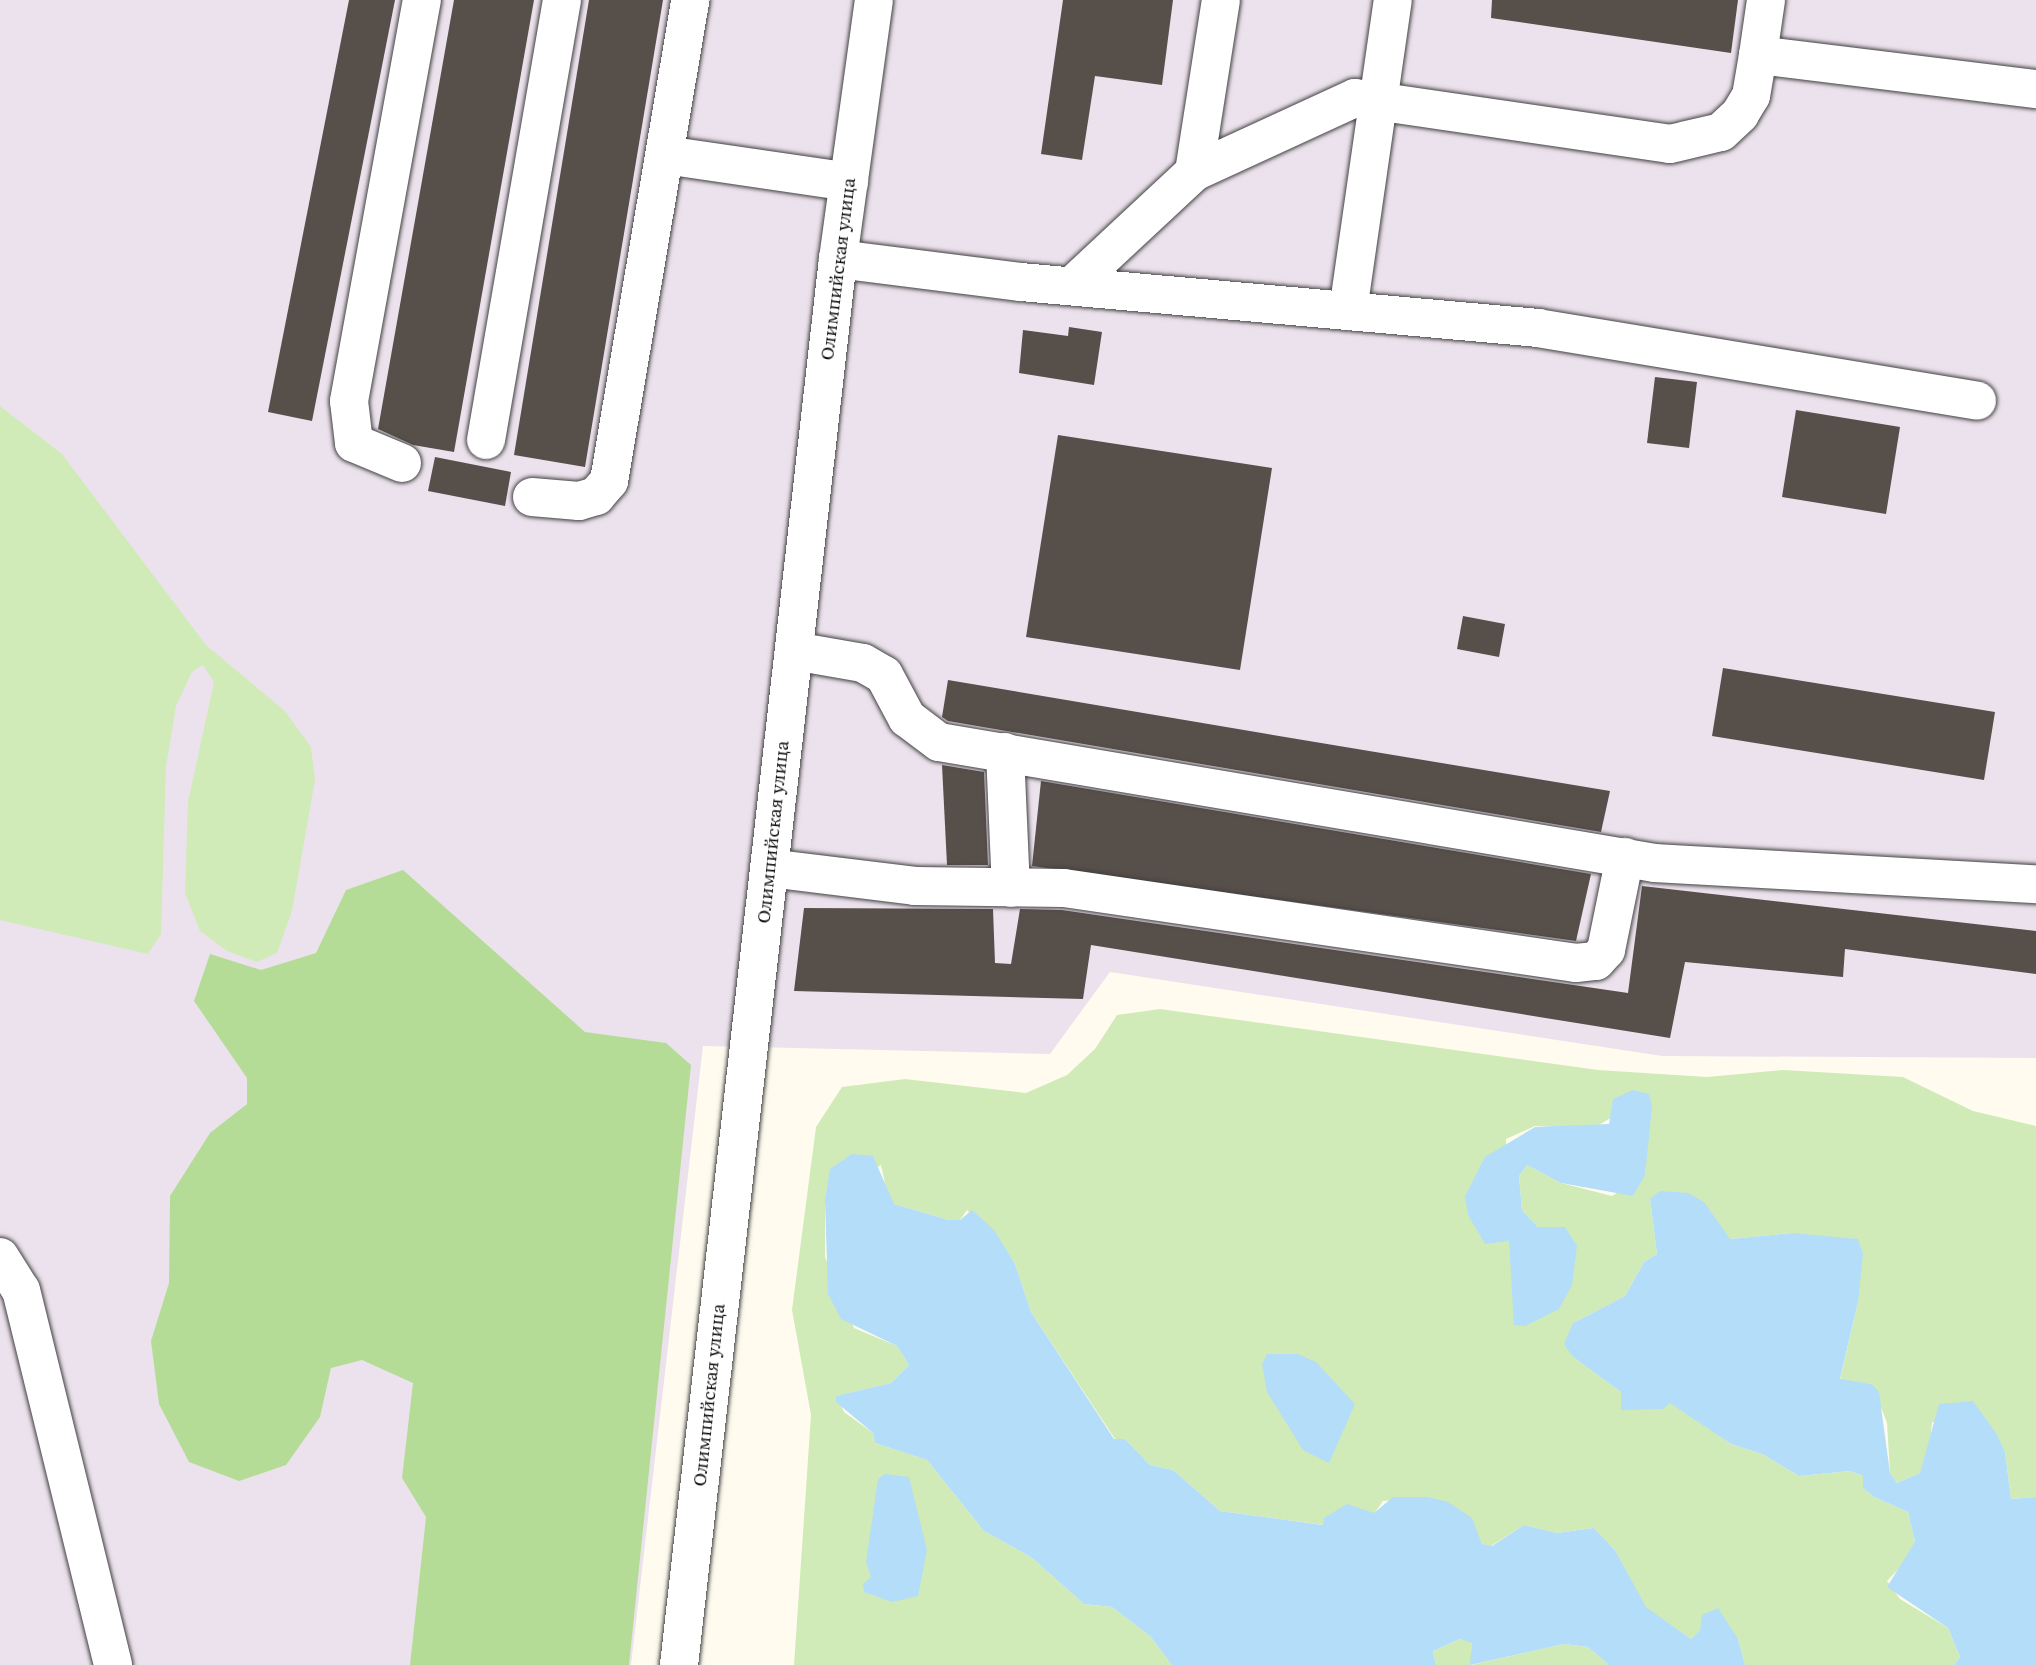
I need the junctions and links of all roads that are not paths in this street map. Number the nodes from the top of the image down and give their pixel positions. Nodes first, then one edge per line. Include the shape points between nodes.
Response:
1 (422, 0) edge
2 (562, 0) edge
3 (690, 0) edge
4 (874, 0) edge
5 (1221, 0) edge
6 (1393, 0) edge
7 (1766, 0) edge
8 (1758, 55) junction
9 (2036, 89) edge
10 (1379, 98) junction
11 (665, 155) junction
12 (1194, 172) junction
13 (849, 182) junction
14 (838, 259) junction
15 (1073, 285) junction
16 (1348, 311) junction
17 (1977, 401) dead end
18 (486, 440) dead end
19 (402, 463) dead end
20 (532, 497) dead end
21 (793, 651) junction
22 (1005, 752) junction
23 (1625, 857) junction
24 (769, 868) junction
25 (2036, 884) edge
26 (1011, 888) junction
27 (0, 1257) edge
28 (113, 1665) edge
29 (679, 1665) edge

1 - 19 street via 349,401 354,443
2 - 18 street
3 - 11 street
4 - 13 street, Олимпийская улица
5 - 12 street
6 - 10 street
7 - 8 street
8 - 9 street
8 - 10 street via 1751,96 1740,114 1721,132 1670,144
10 - 12 street via 1329,106
10 - 16 street
11 - 13 street
11 - 20 street via 608,481 596,496 579,501
12 - 15 street
13 - 14 street, Олимпийская улица
14 - 15 street
14 - 21 street, Олимпийская улица
15 - 16 street
16 - 17 street via 1538,328
21 - 22 street via 863,663 884,675 919,732 939,742
21 - 24 street, Олимпийская улица
22 - 23 street
22 - 26 street
23 - 25 street via 1722,869
23 - 26 street via 1606,950 1596,961 1576,963 1077,890
24 - 26 street via 915,886
24 - 29 street, Олимпийская улица
27 - 28 street via 21,1290

